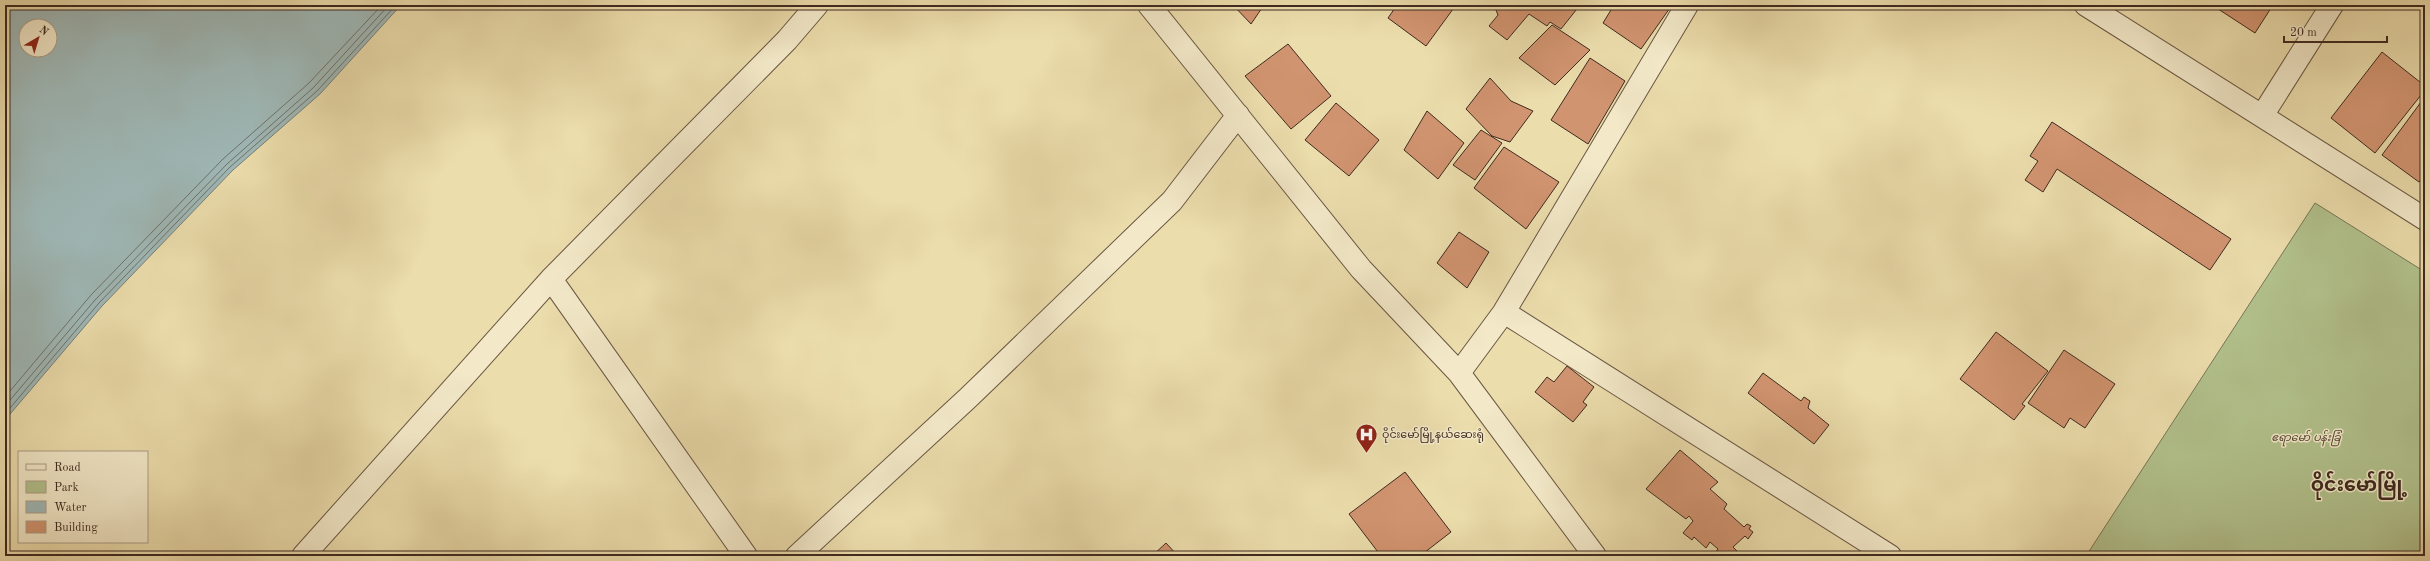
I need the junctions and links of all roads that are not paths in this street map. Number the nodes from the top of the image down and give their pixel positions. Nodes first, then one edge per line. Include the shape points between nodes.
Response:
1 (817, 5) edge
2 (1149, 5) edge
3 (1687, 5) edge
4 (2086, 5) edge
5 (2332, 5) edge
6 (1238, 115) junction
7 (2262, 116) junction
8 (2425, 219) edge
9 (551, 279) junction
10 (1504, 312) junction
11 (1459, 373) junction
12 (303, 556) edge
13 (746, 556) edge
14 (797, 556) edge
15 (1594, 556) edge
16 (1890, 556) edge

1 - 9 street via 787,40
2 - 6 street
3 - 10 street
4 - 7 street
5 - 7 street
6 - 11 street via 1361,269
6 - 14 street via 1172,201 968,398
7 - 8 street
9 - 12 street
9 - 13 street
10 - 11 street
10 - 16 street
11 - 15 street

